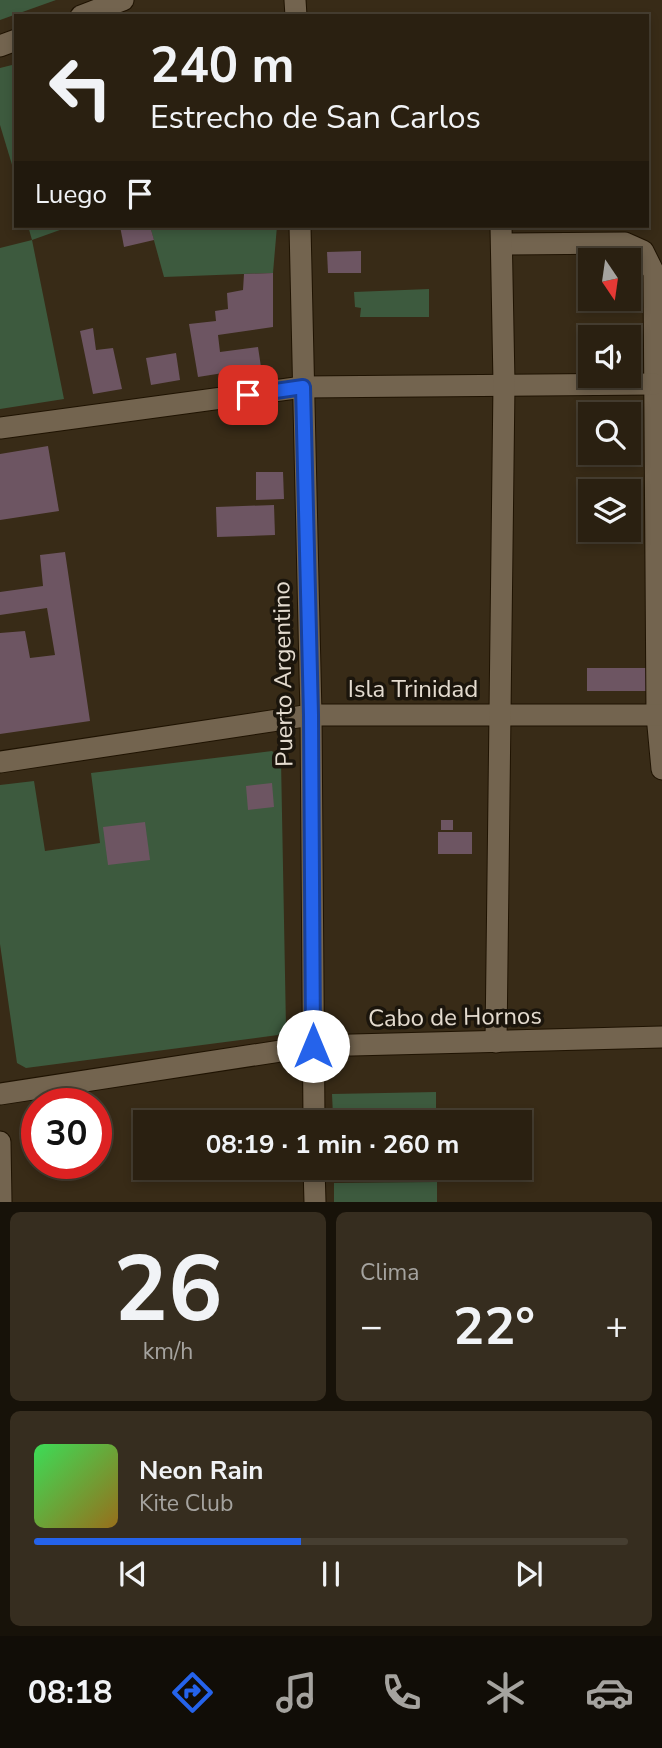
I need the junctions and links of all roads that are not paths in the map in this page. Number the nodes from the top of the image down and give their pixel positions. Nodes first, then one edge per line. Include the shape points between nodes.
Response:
1 (123, 0) edge
2 (86, 14) edge
3 (300, 228) edge
4 (501, 235) edge
5 (504, 383) junction
6 (654, 384) junction
7 (303, 387) junction
8 (0, 428) edge
9 (311, 715) junction
10 (498, 715) junction
11 (660, 715) edge
12 (0, 762) edge
13 (662, 769) edge
14 (662, 1037) edge
15 (496, 1042) junction
16 (313, 1046) junction
17 (0, 1094) edge
18 (314, 1110) edge
19 (0, 1142) edge
20 (314, 1180) edge
21 (1, 1202) edge
22 (315, 1202) edge

1 - 2 street
3 - 7 street, Puerto Argentino
4 - 5 street
4 - 6 street via 625,243 643,251 654,273
5 - 6 street
5 - 7 street
5 - 10 street
6 - 11 street
7 - 8 street
7 - 9 street, Puerto Argentino
9 - 10 street, Isla Trinidad
9 - 12 street, Isla Trinidad
9 - 16 street, Puerto Argentino
10 - 11 street, Isla Trinidad
10 - 15 street
11 - 13 street
14 - 15 street, Cabo de Hornos
15 - 16 street, Cabo de Hornos
16 - 17 street, Cabo de Hornos
16 - 18 street, Puerto Argentino
19 - 21 street
20 - 22 street

